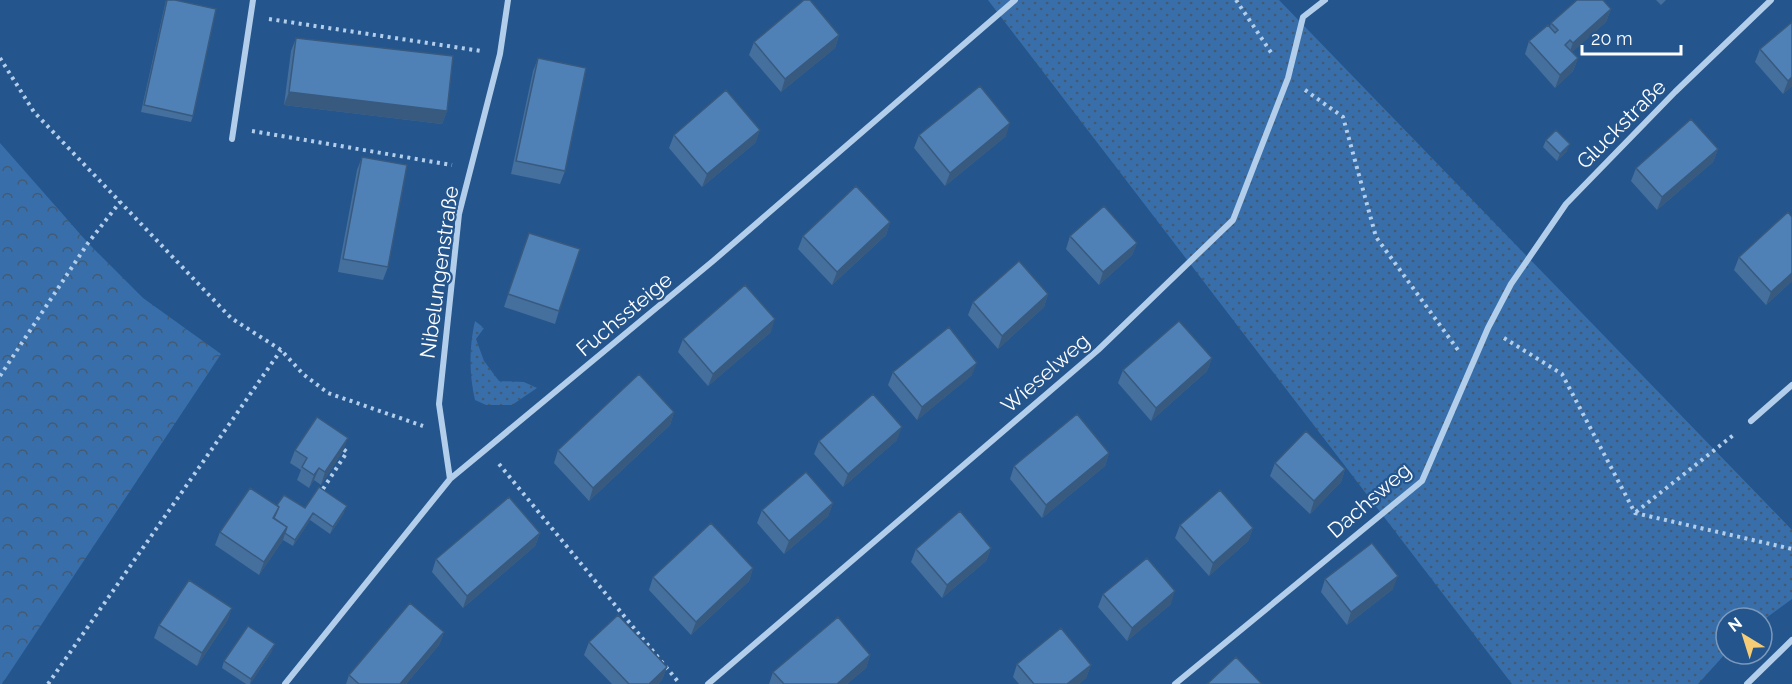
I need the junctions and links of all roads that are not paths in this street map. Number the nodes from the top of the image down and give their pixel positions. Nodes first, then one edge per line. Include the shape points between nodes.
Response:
1 (253, 0) edge
2 (508, 0) edge
3 (1015, 0) edge
4 (1324, 0) edge
5 (1771, 0) edge
6 (232, 140) dead end
7 (1511, 284) joint
8 (1792, 385) edge
9 (1750, 421) road end
10 (450, 479) junction
11 (1792, 640) edge
12 (285, 684) edge
13 (708, 684) edge
14 (1175, 684) edge
15 (1747, 684) edge

1 - 6 street
2 - 10 street, Nibelungenstraße via 500,54 459,214 439,404
3 - 10 street, Fuchssteige via 713,261
4 - 13 street, Wieselweg via 1303,17 1288,78 1233,220 1098,350
5 - 7 street, Gluckstraße via 1566,204
7 - 14 street, Dachsweg via 1422,481
8 - 9 street
10 - 12 street, Fuchssteige
11 - 15 street

